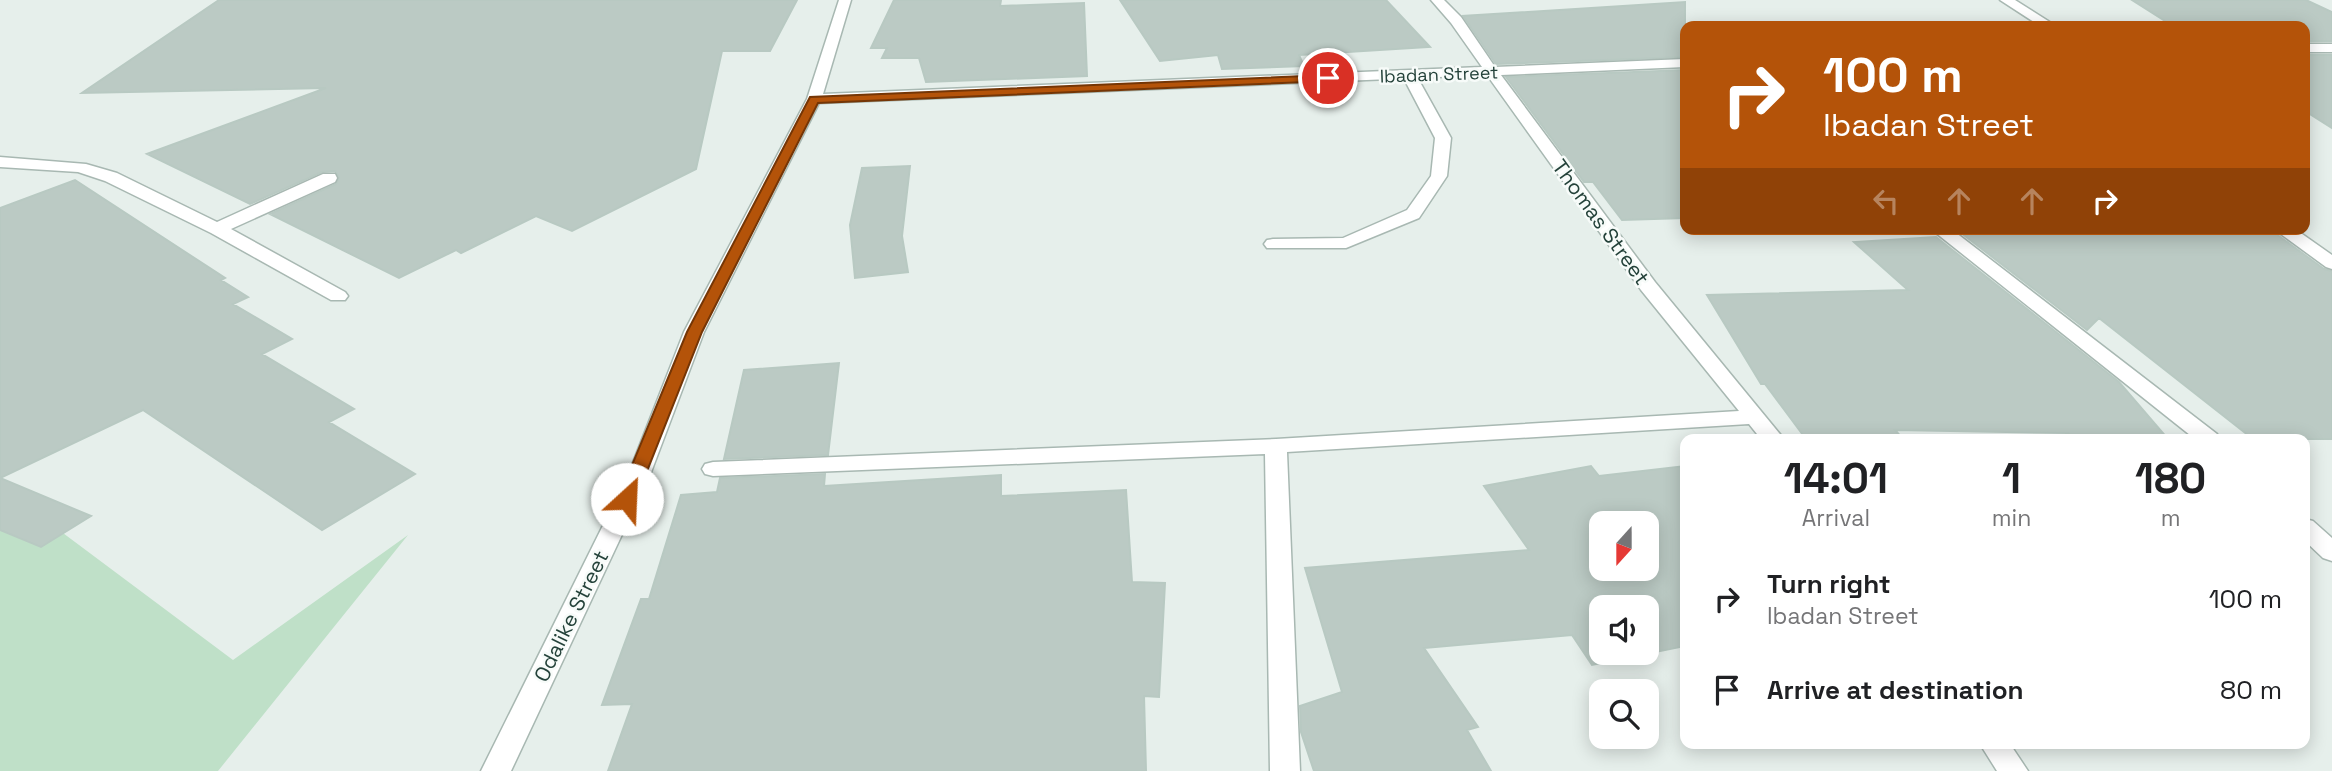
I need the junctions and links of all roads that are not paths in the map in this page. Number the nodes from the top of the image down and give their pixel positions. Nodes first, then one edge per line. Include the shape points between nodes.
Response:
1 (845, 0) edge
2 (1437, 0) edge
3 (2006, 0) edge
4 (2041, 21) edge
5 (2310, 48) edge
6 (2332, 48) edge
7 (1680, 63) edge
8 (1493, 71) junction
9 (1409, 75) junction
10 (814, 99) junction
11 (0, 162) edge
12 (329, 178) dead end
13 (217, 229) junction
14 (1948, 235) edge
15 (2292, 235) edge
16 (1273, 244) dead end
17 (2332, 262) edge
18 (338, 296) dead end
19 (1757, 417) junction
20 (1769, 434) edge
21 (2203, 434) edge
22 (1276, 446) junction
23 (713, 469) dead end
24 (2310, 532) edge
25 (2332, 552) edge
26 (1998, 749) edge
27 (496, 771) edge
28 (1285, 771) edge
29 (2014, 771) edge

1 - 10 street, Odalike Street
2 - 8 street, Thomas Street
3 - 4 street
5 - 6 street
7 - 8 street, Ibadan Street
8 - 9 street, Ibadan Street
8 - 19 street, Thomas Street via 1648,286
9 - 10 street, Ibadan Street
9 - 16 street via 1443,138 1439,176 1413,214 1346,243
10 - 27 street, Odalike Street via 694,332 639,475
11 - 13 street via 79,167 111,177
12 - 13 street
13 - 18 street
14 - 21 street
15 - 17 street
19 - 20 street, Thomas Street
19 - 22 street
22 - 23 street
22 - 28 street
24 - 25 street
26 - 29 street

